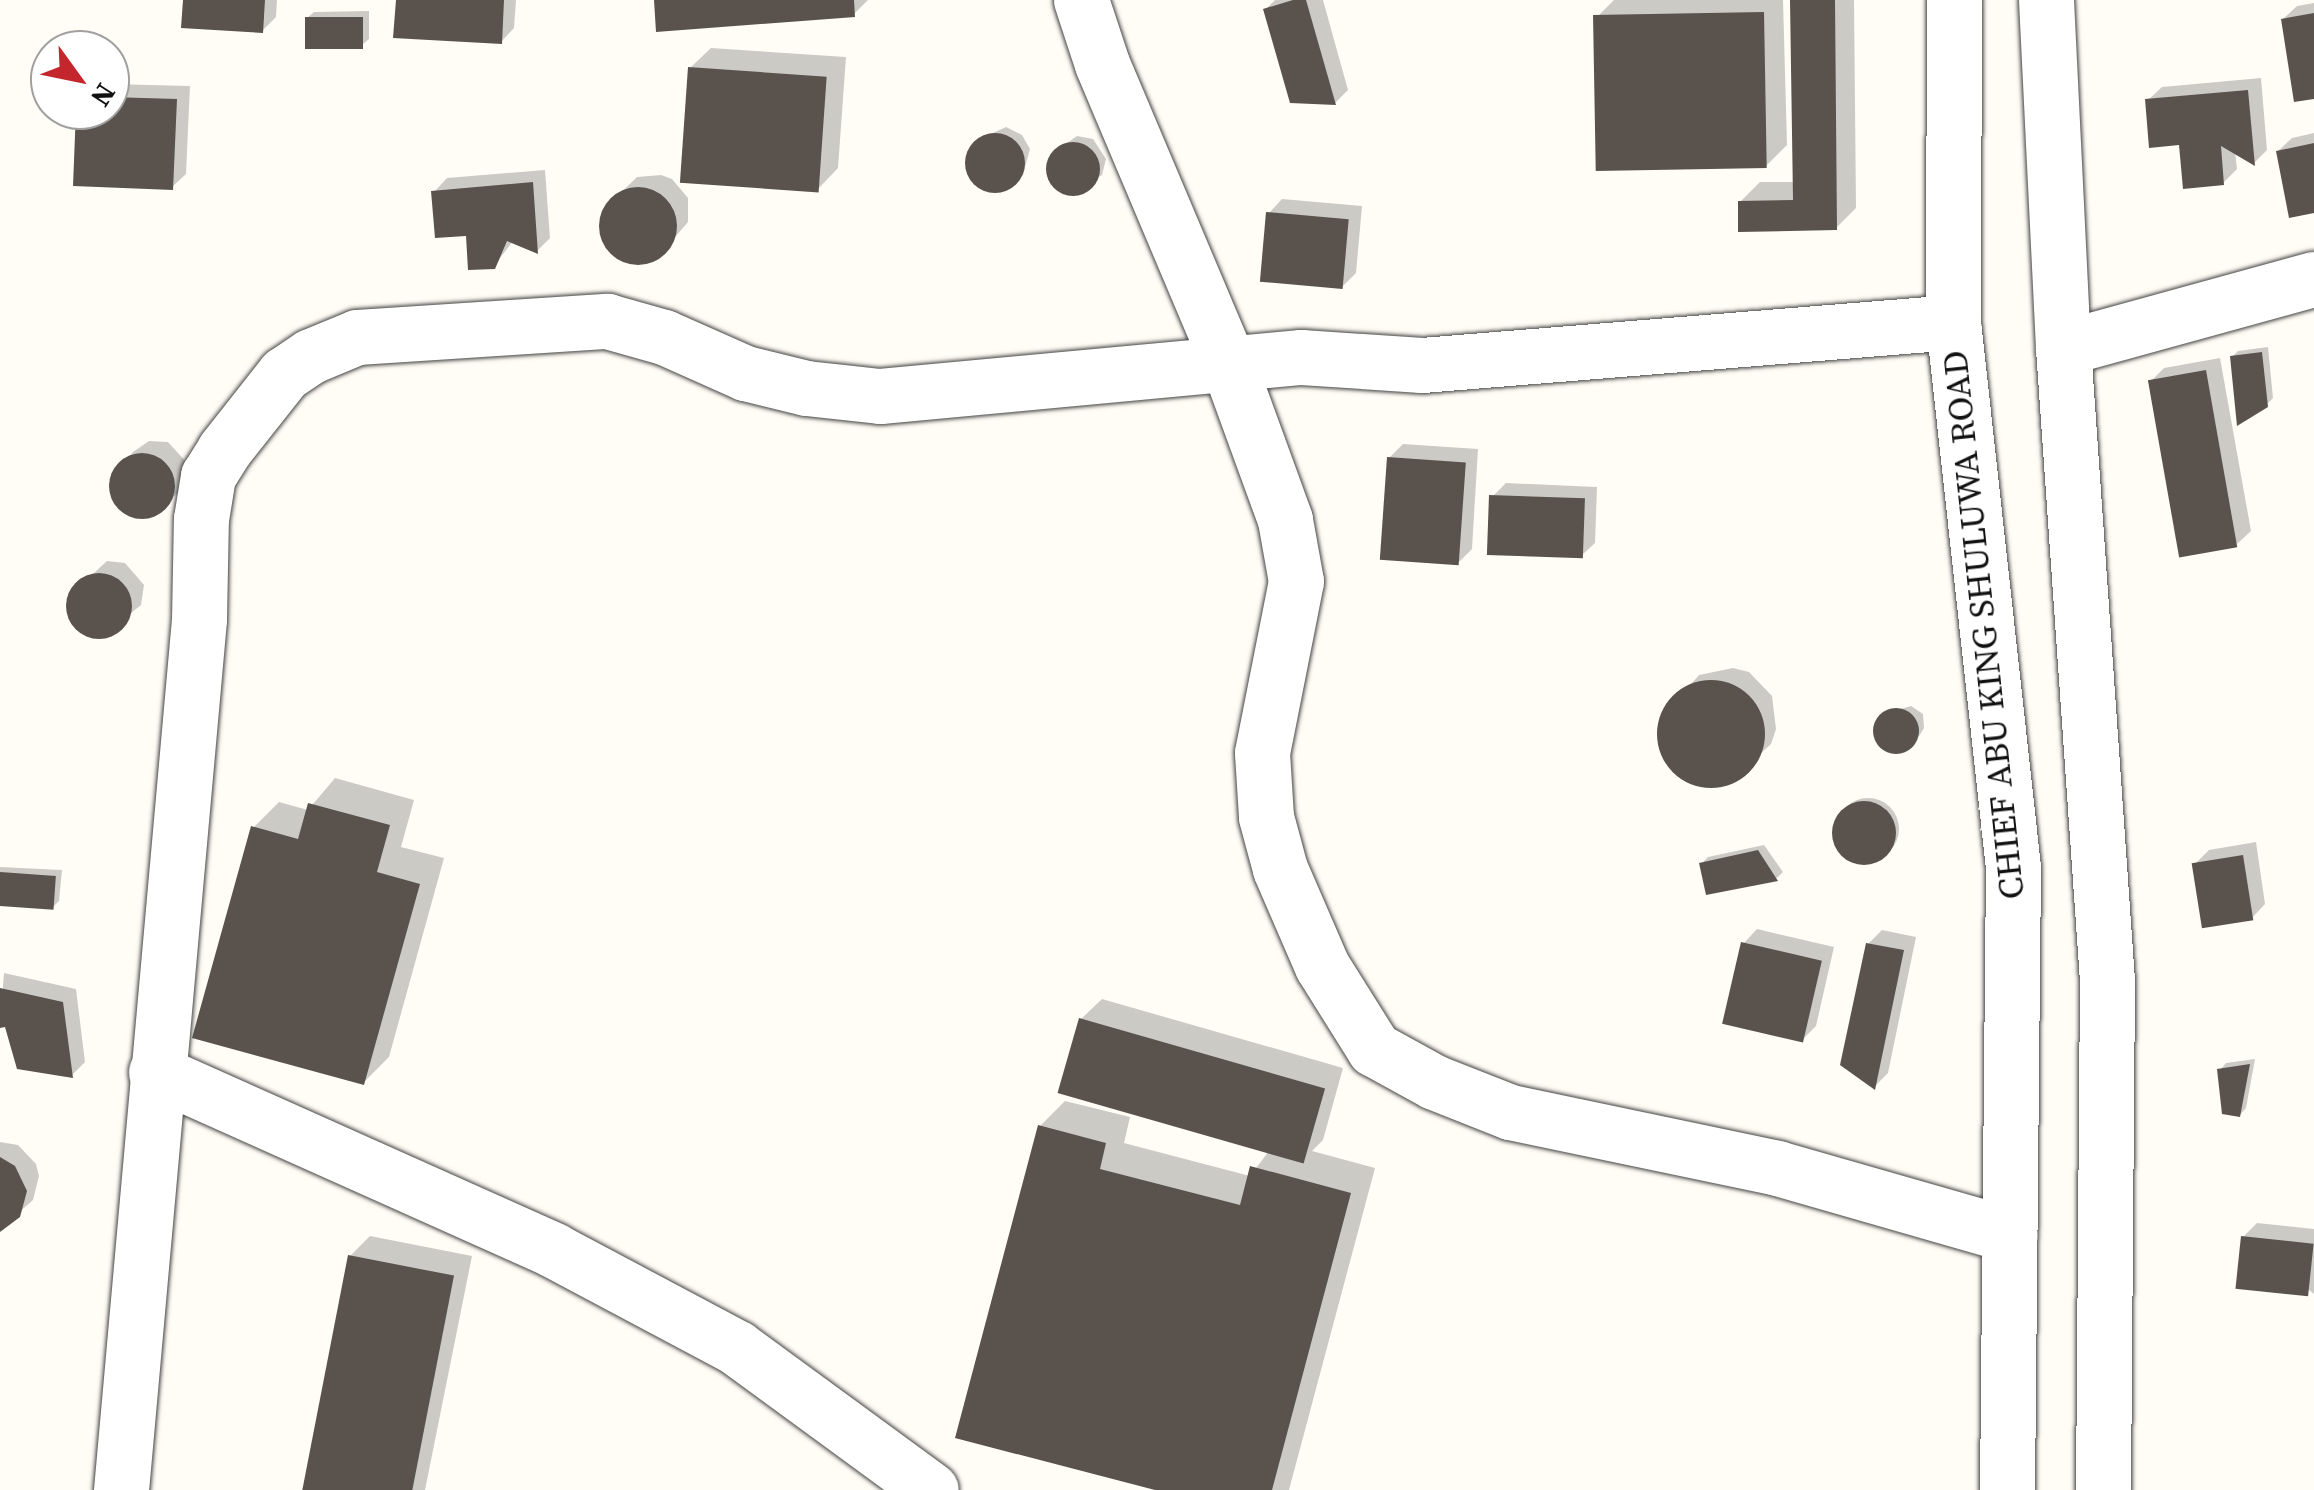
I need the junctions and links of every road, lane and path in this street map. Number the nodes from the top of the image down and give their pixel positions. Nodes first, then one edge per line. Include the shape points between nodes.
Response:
1 (1081, 0) edge
2 (1954, 0) edge
3 (2046, 0) edge
4 (2314, 279) edge
5 (1954, 322) junction
6 (2064, 348) junction
7 (1228, 364) junction
8 (156, 1072) junction
9 (2010, 1235) junction
10 (121, 1490) edge
11 (930, 1490) edge
12 (2007, 1490) edge
13 (2102, 1490) edge

1 - 7 street
2 - 5 street, CHIEF ABU KING SHULUWA ROAD
3 - 6 street
4 - 6 street
5 - 7 street via 1422,365 1300,357
5 - 9 street, CHIEF ABU KING SHULUWA ROAD via 2013,868
6 - 13 street via 2107,980
7 - 8 street via 880,396 745,373 664,337 606,321 357,337 311,356 284,374 208,476
7 - 9 street via 1285,520 1296,581 1262,753 1266,816 1280,869 1322,966 1374,1049 1510,1112 1777,1168
8 - 10 street
8 - 11 street via 554,1250 737,1348
9 - 12 street, CHIEF ABU KING SHULUWA ROAD

